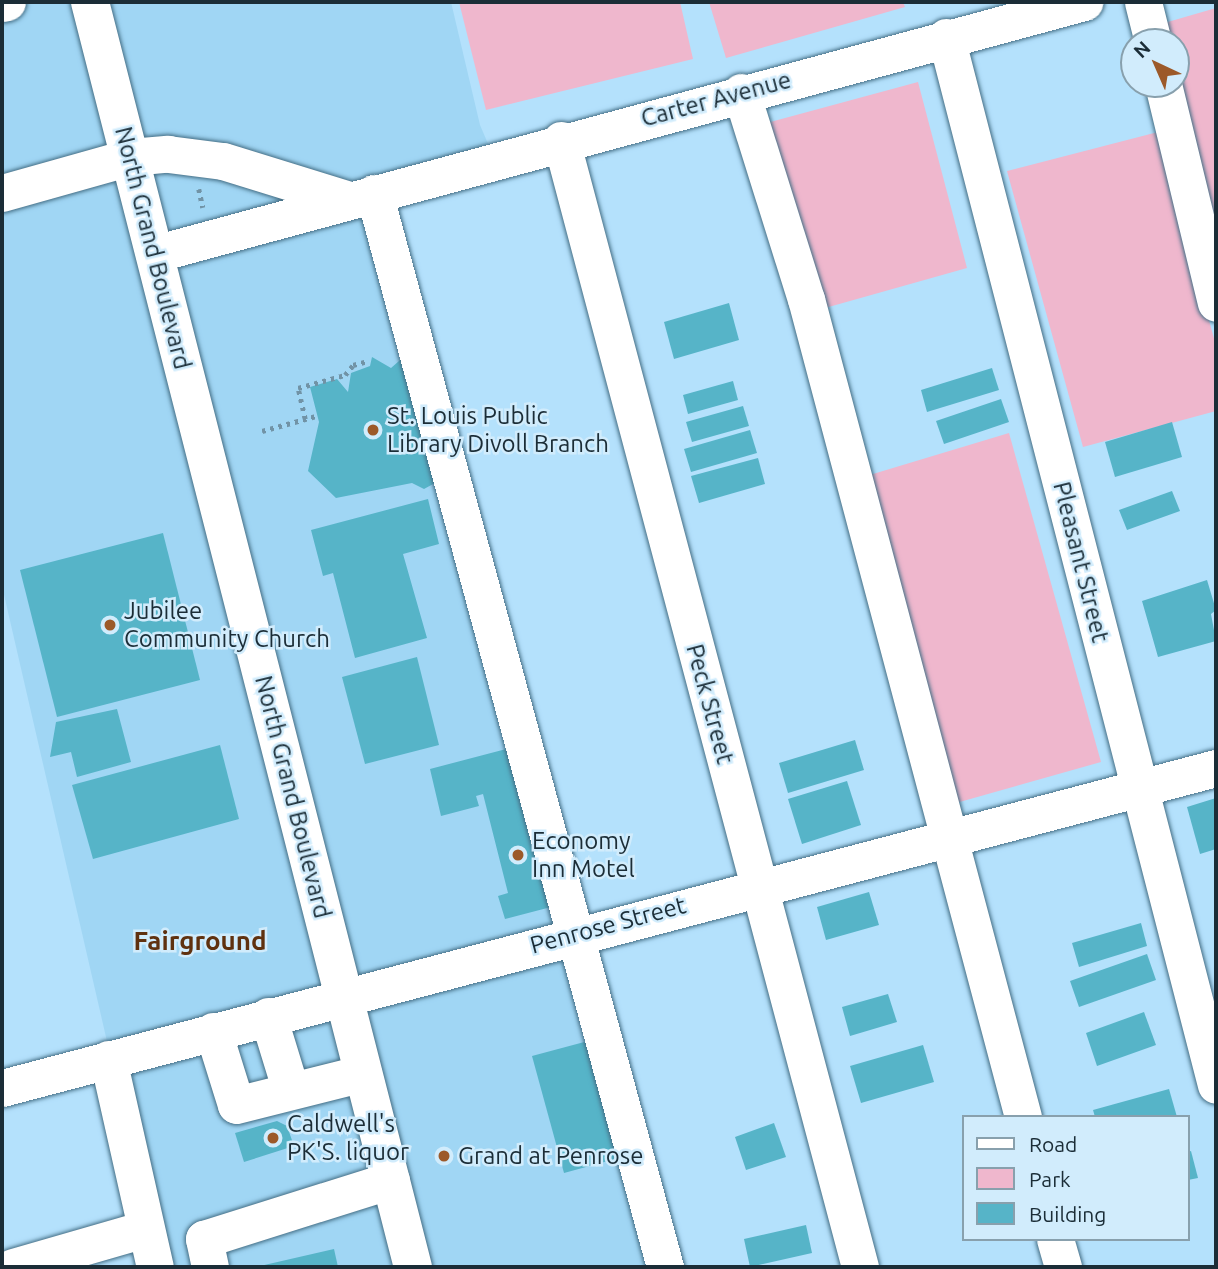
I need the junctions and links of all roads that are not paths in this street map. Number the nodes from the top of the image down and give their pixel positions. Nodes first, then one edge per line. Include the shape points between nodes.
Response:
1 (7, 2) edge
2 (90, 2) edge
3 (1084, 2) edge
4 (1143, 2) edge
5 (2, 3) edge
6 (1150, 28) edge
7 (946, 37) junction
8 (741, 92) junction
9 (1166, 98) edge
10 (561, 140) junction
11 (130, 158) junction
12 (2, 193) edge
13 (362, 196) junction
14 (154, 254) junction
15 (1216, 303) edge
16 (1216, 768) edge
17 (1139, 789) junction
18 (947, 834) junction
19 (758, 884) junction
20 (573, 936) junction
21 (343, 995) junction
22 (268, 1016) junction
23 (213, 1031) junction
24 (108, 1059) junction
25 (363, 1073) junction
26 (1216, 1086) edge
27 (2, 1088) edge
28 (291, 1091) junction
29 (1022, 1115) edge
30 (390, 1180) junction
31 (145, 1229) junction
32 (1056, 1241) edge
33 (13, 1267) edge
34 (155, 1267) edge
35 (210, 1267) edge
36 (413, 1267) edge
37 (665, 1267) edge
38 (860, 1267) edge
39 (1063, 1267) edge

1 - 5 street
2 - 11 main road, North Grand Boulevard
3 - 7 street, Carter Avenue
4 - 6 street
7 - 8 street, Carter Avenue
7 - 17 street, Pleasant Street
8 - 10 street, Carter Avenue
8 - 18 street via 806,299
9 - 15 street
10 - 13 street, Carter Avenue
10 - 19 street, Peck Street
11 - 12 street
11 - 13 street via 168,154 223,161
11 - 14 main road, North Grand Boulevard
13 - 14 street, Carter Avenue
13 - 20 street
14 - 21 main road, North Grand Boulevard
16 - 17 street, Penrose Street
17 - 18 street, Penrose Street
17 - 26 street, Pleasant Street
18 - 19 street, Penrose Street
18 - 29 street
19 - 20 street, Penrose Street
19 - 38 street, Peck Street
20 - 21 street, Penrose Street
20 - 37 street
21 - 22 street, Penrose Street
21 - 25 main road, North Grand Boulevard
22 - 23 street, Penrose Street
22 - 28 street
23 - 24 street, Penrose Street
23 - 28 street via 236,1105
24 - 27 street, Penrose Street
24 - 31 street
25 - 28 street
25 - 30 main road, North Grand Boulevard
30 - 35 street via 204,1239
30 - 36 main road, North Grand Boulevard
31 - 33 street
31 - 34 street
32 - 39 street

